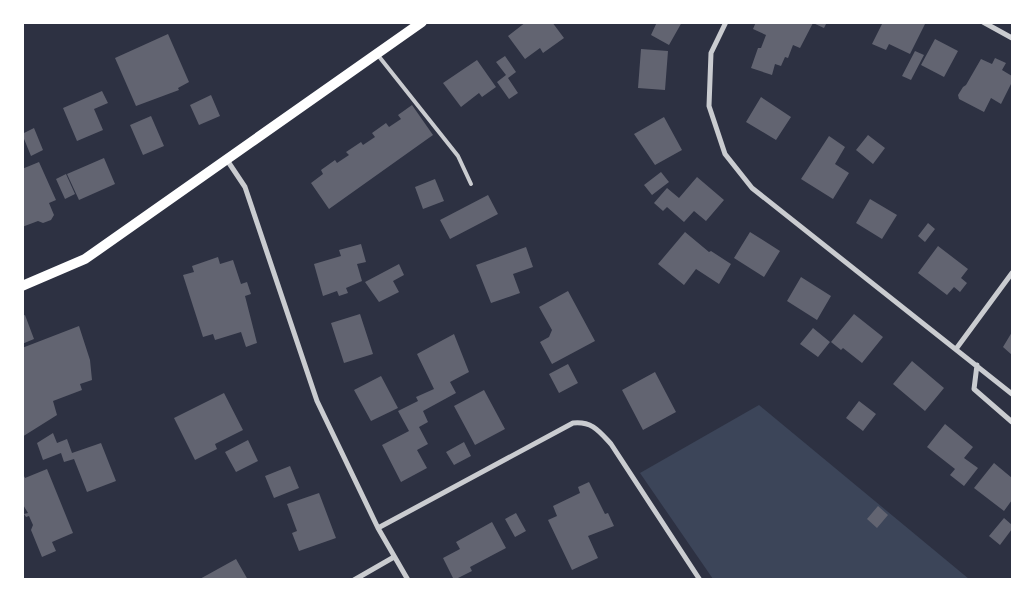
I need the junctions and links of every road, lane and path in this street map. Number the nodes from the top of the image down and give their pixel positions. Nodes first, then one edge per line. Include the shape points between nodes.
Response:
1 (422, 22) edge
2 (726, 22) edge
3 (983, 22) edge
4 (1012, 38) edge
5 (378, 54) junction
6 (226, 160) junction
7 (471, 184) dead end
8 (1012, 273) edge
9 (22, 286) edge
10 (956, 349) junction
11 (977, 365) junction
12 (1012, 394) edge
13 (1012, 422) edge
14 (378, 528) junction
15 (394, 556) junction
16 (354, 580) edge
17 (408, 580) edge
18 (700, 580) edge

1 - 5 main road
2 - 10 street via 711,53 709,106 725,154 752,188
3 - 4 street
5 - 6 main road
5 - 7 lane via 458,156
6 - 9 main road via 85,259
6 - 14 street via 245,187 317,401
8 - 10 street
10 - 11 street
11 - 12 street
11 - 13 street via 974,389
14 - 15 street
14 - 18 street via 573,423 584,422 594,426 611,444
15 - 16 street
15 - 17 street

